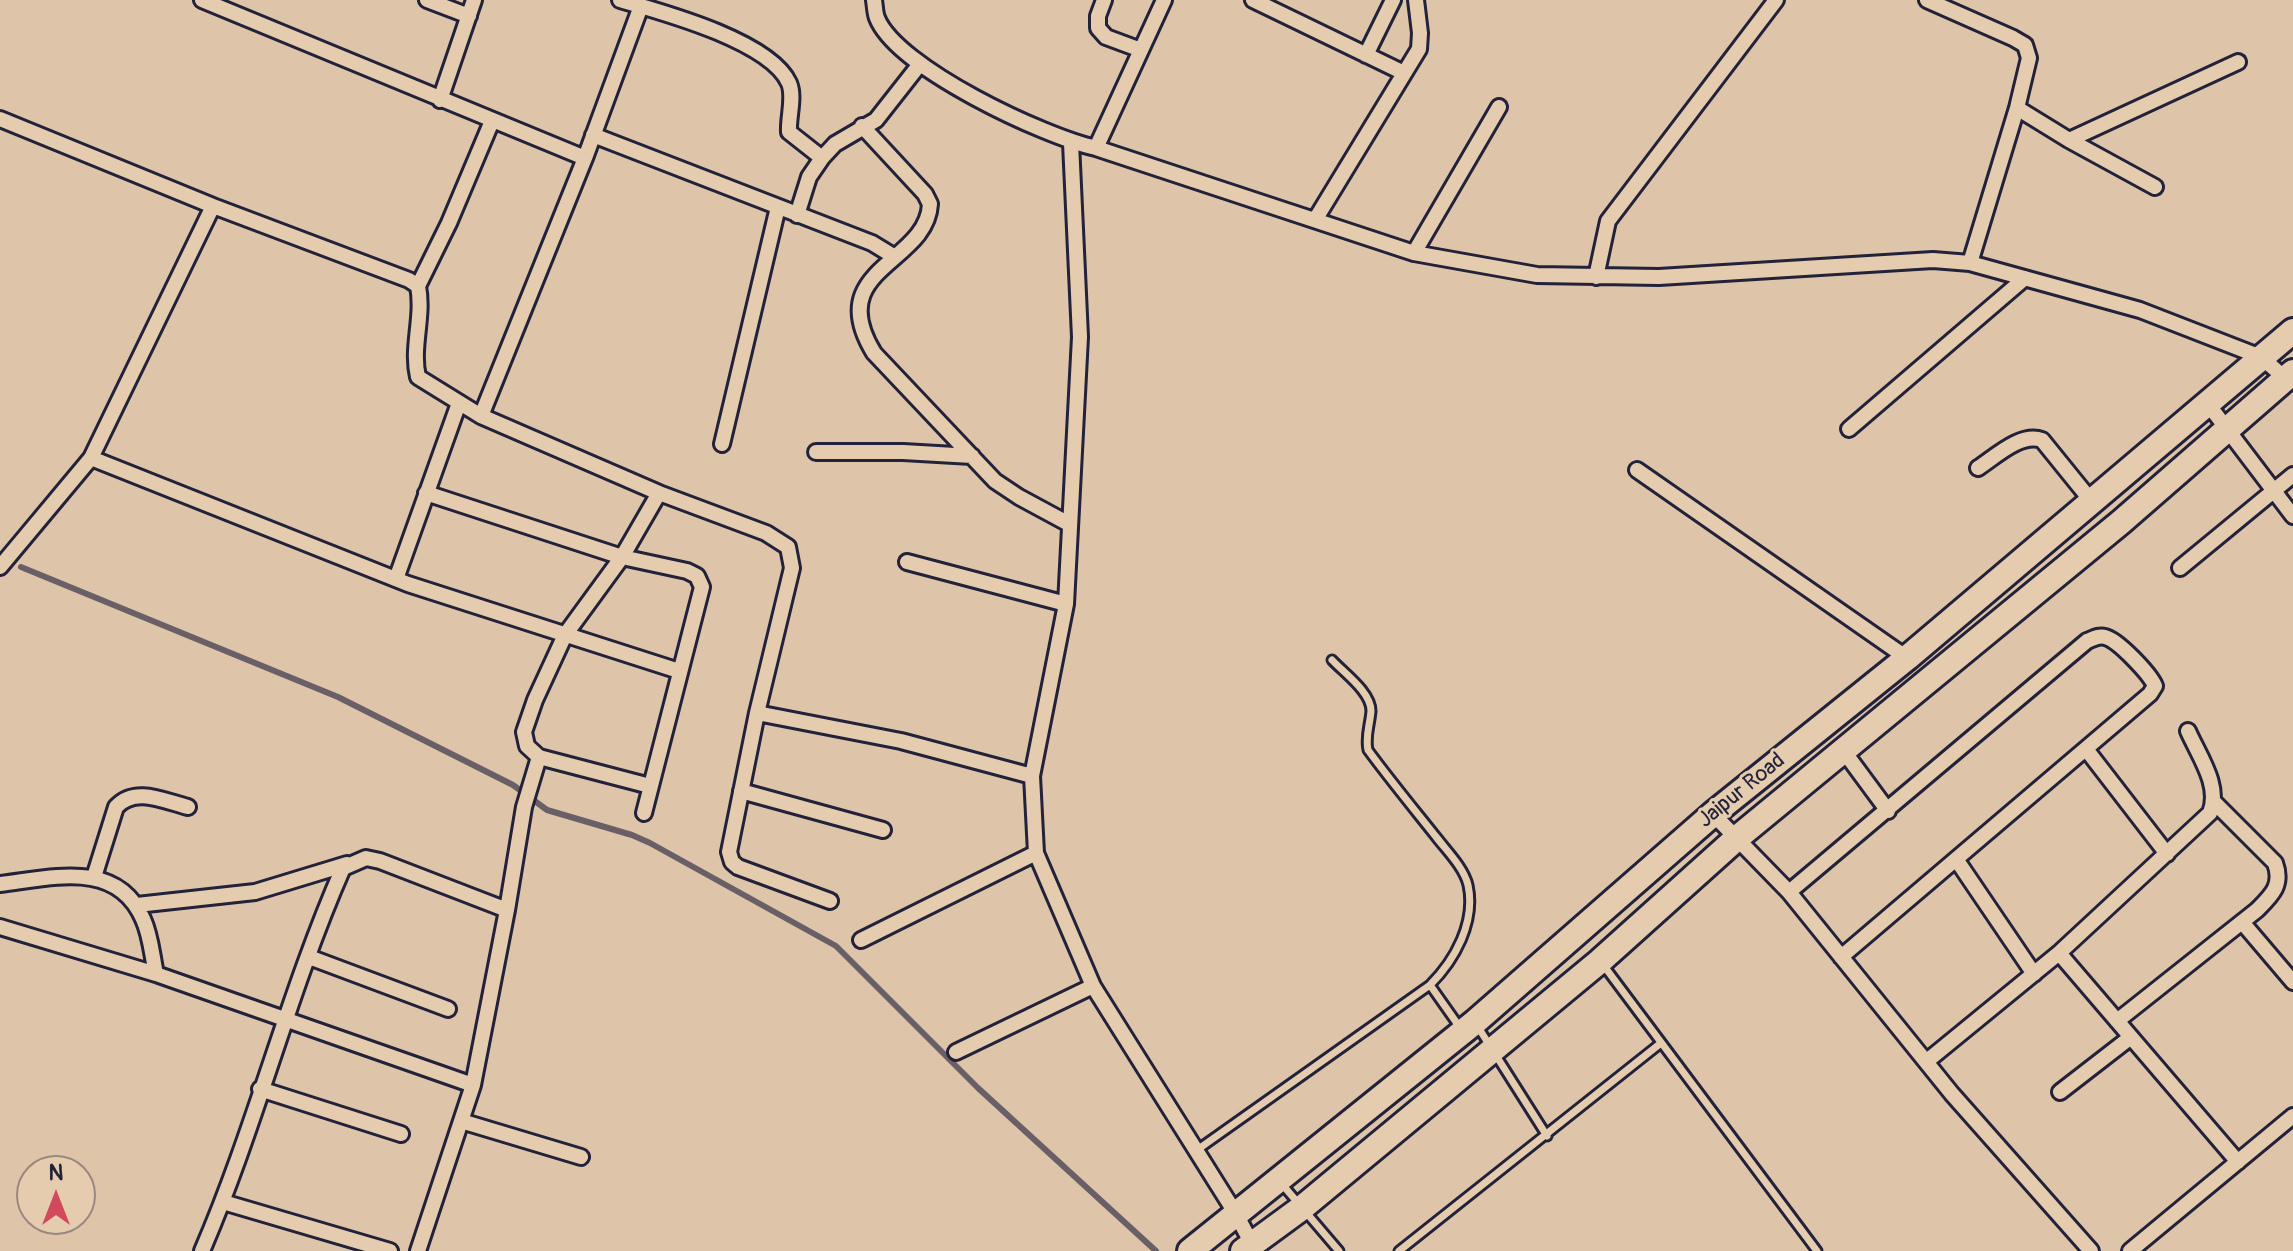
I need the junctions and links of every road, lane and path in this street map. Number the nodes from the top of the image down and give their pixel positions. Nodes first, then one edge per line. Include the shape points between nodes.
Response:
1 (202, 0) edge
2 (427, 0) edge
3 (474, 0) edge
4 (620, 0) edge
5 (874, 0) edge
6 (1104, 0) edge
7 (1164, 0) edge
8 (1253, 0) edge
9 (1393, 0) edge
10 (1416, 0) edge
11 (1776, 0) edge
12 (1927, 0) edge
13 (234, 6) edge
14 (641, 6) junction
15 (469, 16) junction
16 (1141, 50) junction
17 (1366, 55) junction
18 (2238, 62) dead end
19 (920, 64) junction
20 (1404, 73) junction
21 (440, 100) junction
22 (1499, 107) dead end
23 (2017, 108) junction
24 (0, 119) edge
25 (492, 121) junction
26 (862, 126) junction
27 (593, 135) junction
28 (2069, 140) junction
29 (1071, 143) junction
30 (1096, 148) junction
31 (585, 158) junction
32 (822, 158) junction
33 (2155, 187) dead end
34 (213, 206) junction
35 (778, 207) junction
36 (797, 215) junction
37 (1315, 220) junction
38 (1414, 253) junction
39 (895, 257) junction
40 (1970, 263) junction
41 (1596, 277) junction
42 (2025, 278) junction
43 (418, 286) junction
44 (2293, 331) edge
45 (2261, 357) junction
46 (2290, 376) edge
47 (459, 403) junction
48 (2208, 404) junction
49 (481, 416) junction
50 (1849, 429) dead end
51 (2228, 430) junction
52 (722, 444) dead end
53 (816, 452) dead end
54 (972, 456) junction
55 (91, 458) junction
56 (1978, 468) dead end
57 (1637, 470) dead end
58 (2293, 475) edge
59 (2274, 490) junction
60 (426, 493) junction
61 (659, 493) junction
62 (2093, 503) junction
63 (2293, 516) edge
64 (1069, 524) junction
65 (622, 557) junction
66 (907, 562) dead end
67 (0, 567) edge
68 (2180, 568) dead end
69 (396, 579) junction
70 (1066, 604) junction
71 (565, 635) junction
72 (1907, 658) junction
73 (1332, 660) dead end
74 (679, 671) junction
75 (757, 713) junction
76 (2188, 731) dead end
77 (2086, 749) junction
78 (1843, 750) junction
79 (539, 757) junction
80 (1032, 776) junction
81 (650, 786) junction
82 (741, 791) junction
83 (2214, 802) junction
84 (188, 807) dead end
85 (1888, 811) junction
86 (644, 813) dead end
87 (1713, 814) junction
88 (883, 830) dead end
89 (1737, 838) junction
90 (1036, 853) junction
91 (2167, 854) junction
92 (1956, 859) junction
93 (352, 862) junction
94 (94, 877) junction
95 (0, 884) edge
96 (1789, 892) junction
97 (830, 901) dead end
98 (137, 905) junction
99 (507, 910) junction
100 (2242, 922) junction
101 (0, 927) edge
102 (861, 940) dead end
103 (2059, 953) junction
104 (309, 957) junction
105 (1841, 957) junction
106 (1600, 961) junction
107 (156, 974) junction
108 (2034, 974) junction
109 (2293, 982) edge
110 (1430, 985) junction
111 (1093, 986) junction
112 (448, 1009) dead end
113 (284, 1019) junction
114 (2117, 1021) junction
115 (1469, 1027) junction
116 (2131, 1037) junction
117 (1661, 1043) junction
118 (1492, 1050) junction
119 (956, 1052) dead end
120 (1927, 1061) junction
121 (473, 1085) junction
122 (260, 1089) junction
123 (2060, 1092) dead end
124 (2292, 1119) edge
125 (461, 1121) junction
126 (401, 1134) dead end
127 (1547, 1136) junction
128 (1195, 1152) junction
129 (581, 1157) dead end
130 (2238, 1162) junction
131 (1278, 1179) junction
132 (223, 1202) junction
133 (1303, 1207) junction
134 (1236, 1214) junction
135 (1248, 1247) edge
136 (202, 1251) edge
137 (390, 1251) edge
138 (418, 1251) edge
139 (1190, 1251) edge
140 (1339, 1251) edge
141 (1399, 1251) edge
142 (1817, 1251) edge
143 (2091, 1251) edge
144 (2130, 1251) edge

1 - 13 street
2 - 15 street
3 - 15 street
4 - 14 street
5 - 19 street via 878,20
6 - 16 street via 1098,28 1106,37
7 - 16 street
8 - 17 street
9 - 17 street
10 - 20 street via 1419,49
11 - 41 street via 1608,221
12 - 23 street via 2025,45 2029,58
13 - 21 street
14 - 27 street
14 - 32 street via 695,21 737,41 780,71 790,86 789,132
15 - 21 street
16 - 30 street
17 - 20 street
18 - 28 street
19 - 26 street via 876,120
19 - 29 street
20 - 37 street
21 - 25 street
22 - 38 street
23 - 28 street
23 - 40 street
24 - 34 street
25 - 31 street
25 - 43 street
26 - 32 street
26 - 39 street via 930,204 925,225
27 - 31 street
27 - 35 street
28 - 33 street
29 - 30 street
29 - 64 street via 1080,337
30 - 37 street
31 - 49 street
32 - 36 street via 809,177
34 - 43 street
34 - 55 street
35 - 36 street
35 - 52 street
36 - 39 street
37 - 38 street
38 - 41 street via 1537,275
39 - 54 street via 867,284 861,299 863,335
40 - 41 street via 1933,260
40 - 42 street
42 - 45 street via 2140,310
42 - 50 street
43 - 47 street via 418,377
44 - 45 main road, Jaipur Road
45 - 46 street
45 - 48 main road, Jaipur Road
46 - 51 main road, Jaipur Road
47 - 49 street
47 - 60 street
48 - 51 street
48 - 62 main road, Jaipur Road
49 - 61 street
51 - 59 street
51 - 78 main road, Jaipur Road
53 - 54 street
54 - 64 street via 995,481
55 - 67 street
55 - 69 street
56 - 62 street via 2033,437 2042,440
57 - 72 street
58 - 59 street
59 - 63 street
59 - 68 street
60 - 65 street
60 - 69 street
61 - 65 street
61 - 75 street via 766,533 788,547 792,568
62 - 72 main road, Jaipur Road
64 - 70 street
65 - 71 street
65 - 74 street via 697,576 702,587
66 - 70 street
69 - 71 street
70 - 80 street
71 - 74 street
71 - 79 street via 524,732 527,746
72 - 87 main road, Jaipur Road
73 - 110 lane via 1368,699 1368,750 1468,883 1468,914 1460,944 1449,966
74 - 81 street
75 - 80 street via 901,741
75 - 82 street
76 - 83 street via 2213,787
77 - 85 street via 2155,686 2109,638 2100,636 2087,641
77 - 91 street
77 - 92 street
78 - 85 street
78 - 89 main road, Jaipur Road
79 - 81 street
79 - 99 street via 524,807
80 - 90 street
81 - 86 street
82 - 88 street
82 - 97 street via 729,852 732,862
83 - 91 street via 2210,813
83 - 100 street via 2275,863 2279,874 2274,894
84 - 94 street via 146,796 122,800
85 - 96 street
87 - 89 street
87 - 115 main road, Jaipur Road
89 - 96 street
89 - 106 main road, Jaipur Road
90 - 102 street
90 - 111 street
91 - 103 street
92 - 105 street
92 - 108 street
93 - 98 street via 255,892
93 - 99 street via 380,861
93 - 104 street via 343,868
94 - 95 street
94 - 98 street via 125,892
96 - 105 street
98 - 107 street
99 - 121 street
100 - 109 street
100 - 114 street
101 - 107 street
103 - 108 street
103 - 114 street
104 - 112 street
104 - 113 street
105 - 120 street
106 - 117 lane
106 - 118 main road, Jaipur Road
107 - 113 street
108 - 120 street
110 - 115 lane
110 - 128 lane
111 - 119 street
111 - 128 street
113 - 121 street
113 - 122 street
114 - 116 street
115 - 118 lane
115 - 131 main road, Jaipur Road
116 - 123 street
116 - 130 street
117 - 127 lane
117 - 142 lane
118 - 127 lane
118 - 133 main road, Jaipur Road
120 - 143 street
121 - 125 street
122 - 126 street
122 - 132 street
124 - 130 street
125 - 129 street
125 - 138 street
127 - 141 lane
128 - 134 street
130 - 144 street
131 - 133 lane
131 - 134 main road, Jaipur Road
132 - 136 street
132 - 137 street
133 - 135 main road, Jaipur Road
133 - 140 lane
134 - 135 street
134 - 139 main road, Jaipur Road

